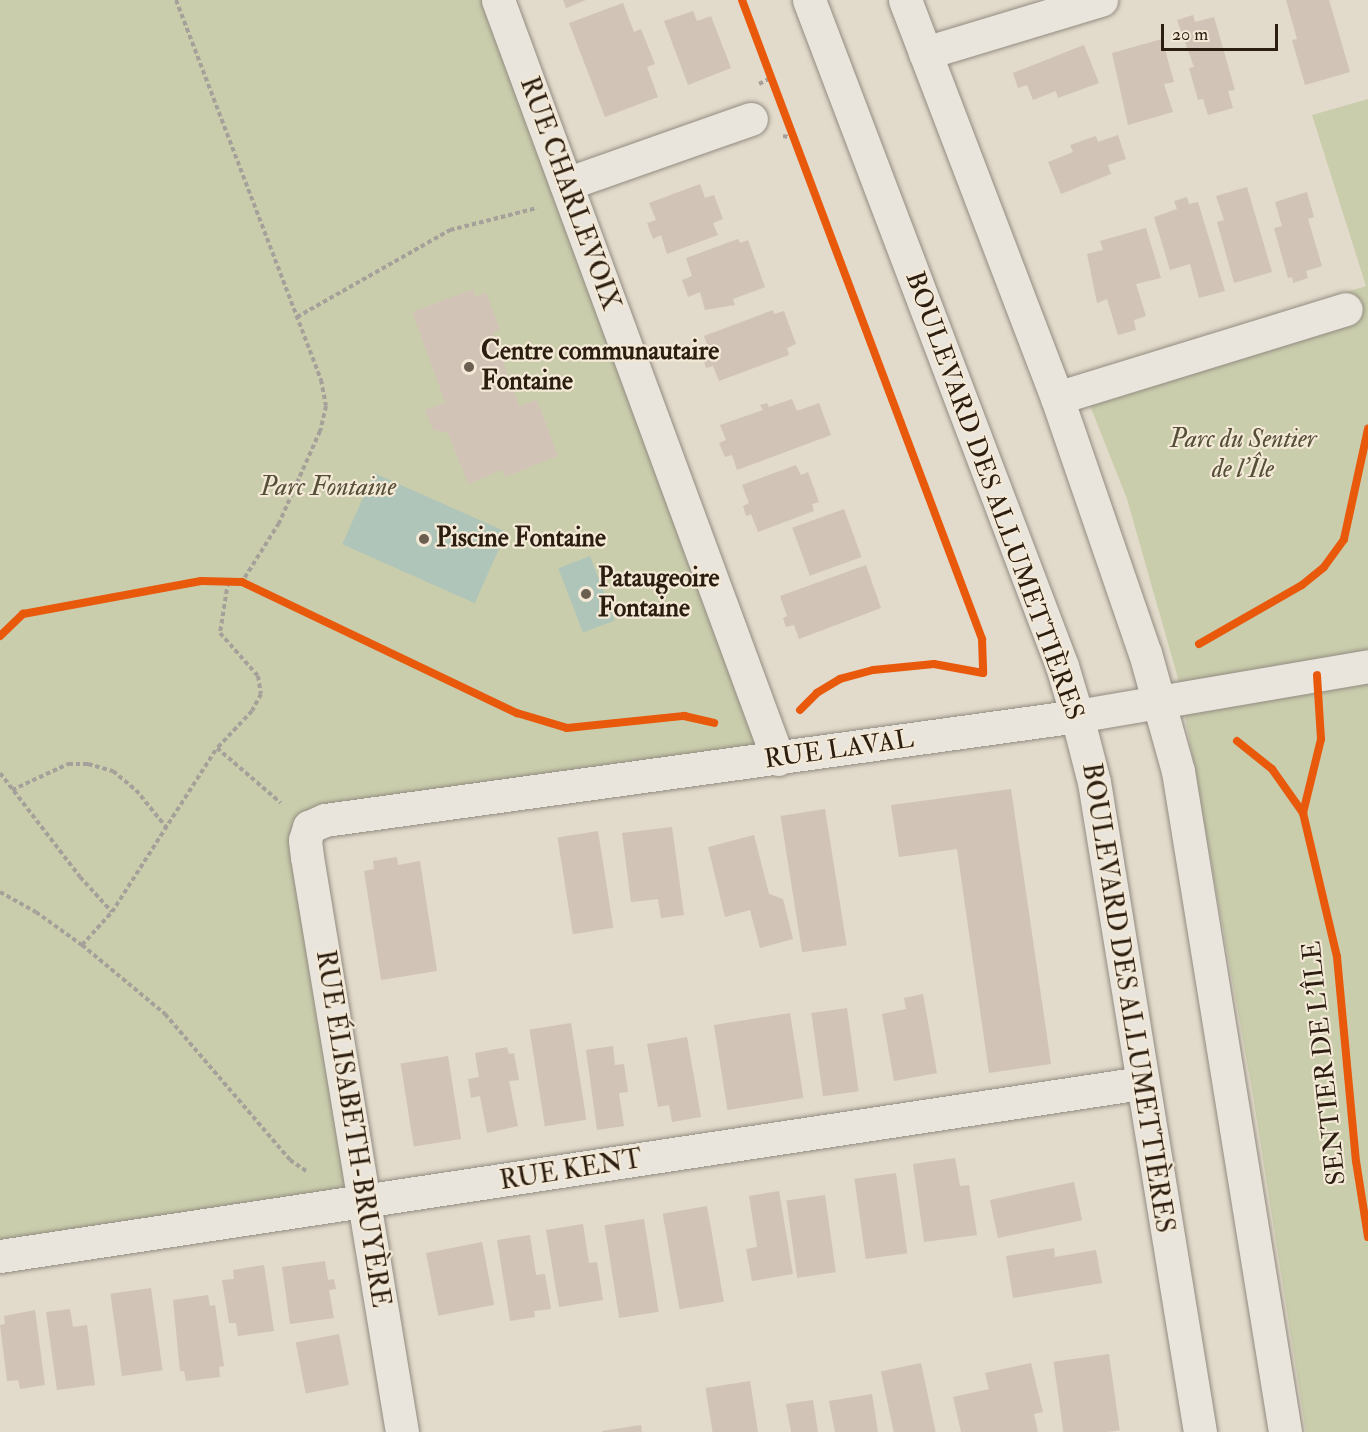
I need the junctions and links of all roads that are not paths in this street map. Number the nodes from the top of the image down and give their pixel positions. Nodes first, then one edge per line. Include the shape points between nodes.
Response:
1 (498, 0) edge
2 (809, 0) edge
3 (905, 0) edge
4 (1101, 0) edge
5 (925, 53) junction
6 (751, 119) dead end
7 (569, 191) junction
8 (1346, 309) dead end
9 (1058, 398) junction
10 (1368, 666) edge
11 (1160, 702) junction
12 (1077, 716) junction
13 (778, 759) junction
14 (309, 827) joint
15 (1141, 1083) junction
16 (365, 1201) junction
17 (0, 1256) edge
18 (402, 1432) edge
19 (1200, 1432) edge
20 (1285, 1432) edge

1 - 7 street, RUE CHARLEVOIX
2 - 12 street, BOULEVARD DES ALLUMETTIÈRES via 1062,666
3 - 5 street
4 - 5 street
5 - 9 street
6 - 7 street
7 - 13 street, RUE CHARLEVOIX
8 - 9 street
9 - 11 street
10 - 11 street, RUE LAVAL
11 - 12 street, RUE LAVAL
11 - 20 street via 1178,771
12 - 13 street, RUE LAVAL
12 - 15 street, BOULEVARD DES ALLUMETTIÈRES via 1094,782
13 - 14 street, RUE LAVAL via 325,820
14 - 16 street, RUE ÉLISABETH-BRUYÈRE via 305,840 307,857
15 - 16 street, RUE KENT
15 - 19 street, BOULEVARD DES ALLUMETTIÈRES
16 - 17 street, RUE KENT
16 - 18 street, RUE ÉLISABETH-BRUYÈRE

